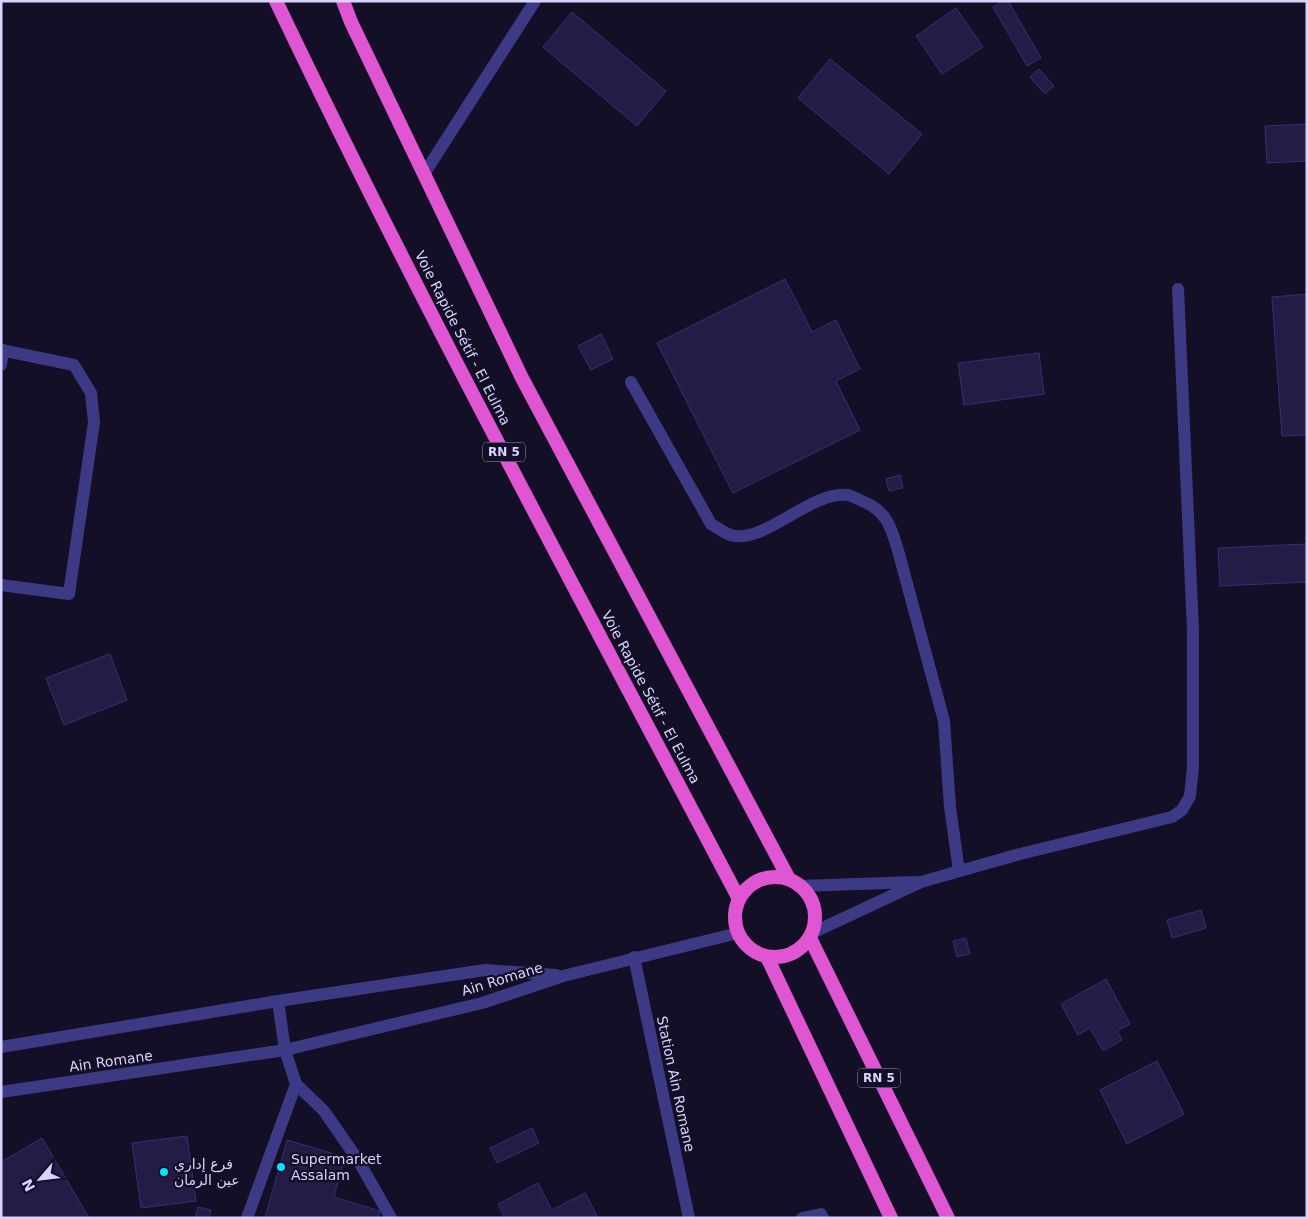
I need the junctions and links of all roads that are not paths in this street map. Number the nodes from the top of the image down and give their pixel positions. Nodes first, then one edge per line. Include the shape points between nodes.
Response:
1 (276, 1) edge
2 (342, 1) edge
3 (535, 1) edge
4 (424, 174) junction
5 (1178, 289) dead end
6 (2, 350) edge
7 (1, 365) edge
8 (631, 382) dead end
9 (1, 585) edge
10 (959, 871) junction
11 (795, 882) junction
12 (921, 882) junction
13 (739, 899) junction
14 (738, 933) junction
15 (811, 935) junction
16 (767, 956) junction
17 (634, 957) junction
18 (564, 976) junction
19 (278, 1001) junction
20 (1, 1048) edge
21 (286, 1050) junction
22 (296, 1084) junction
23 (1, 1092) edge
24 (247, 1218) edge
25 (391, 1218) edge
26 (689, 1218) edge
27 (802, 1218) edge
28 (822, 1218) edge
29 (891, 1218) edge
30 (948, 1218) edge

1 - 13 highway, Voie Rapide Sétif - El Eulma / RN 5 via 447,345
2 - 4 highway
3 - 4 street
4 - 11 highway via 522,378
5 - 10 street via 1193,631 1190,796 1182,810 1172,817
6 - 7 street
6 - 9 street via 74,365 90,393 94,422 69,594
8 - 10 street via 711,524 734,536 755,533 824,498 848,495 869,504 885,516 897,546 944,721 950,807
10 - 12 street
11 - 12 street
11 - 13 highway via 777,876 766,878 754,882
11 - 15 highway via 811,899 816,916
12 - 15 street
13 - 14 highway via 735,910
14 - 16 highway via 744,944
14 - 17 street
15 - 16 highway via 796,952
15 - 30 highway, RN 5
16 - 29 highway
17 - 18 street
17 - 26 street, Station Ain Romane
18 - 19 street, Ain Romane via 485,970
18 - 21 street, Ain Romane via 482,1003
19 - 20 street, Ain Romane
19 - 21 street
21 - 22 street
21 - 23 street, Ain Romane
22 - 24 street
22 - 25 street via 324,1112 358,1160
27 - 28 street via 821,1214

